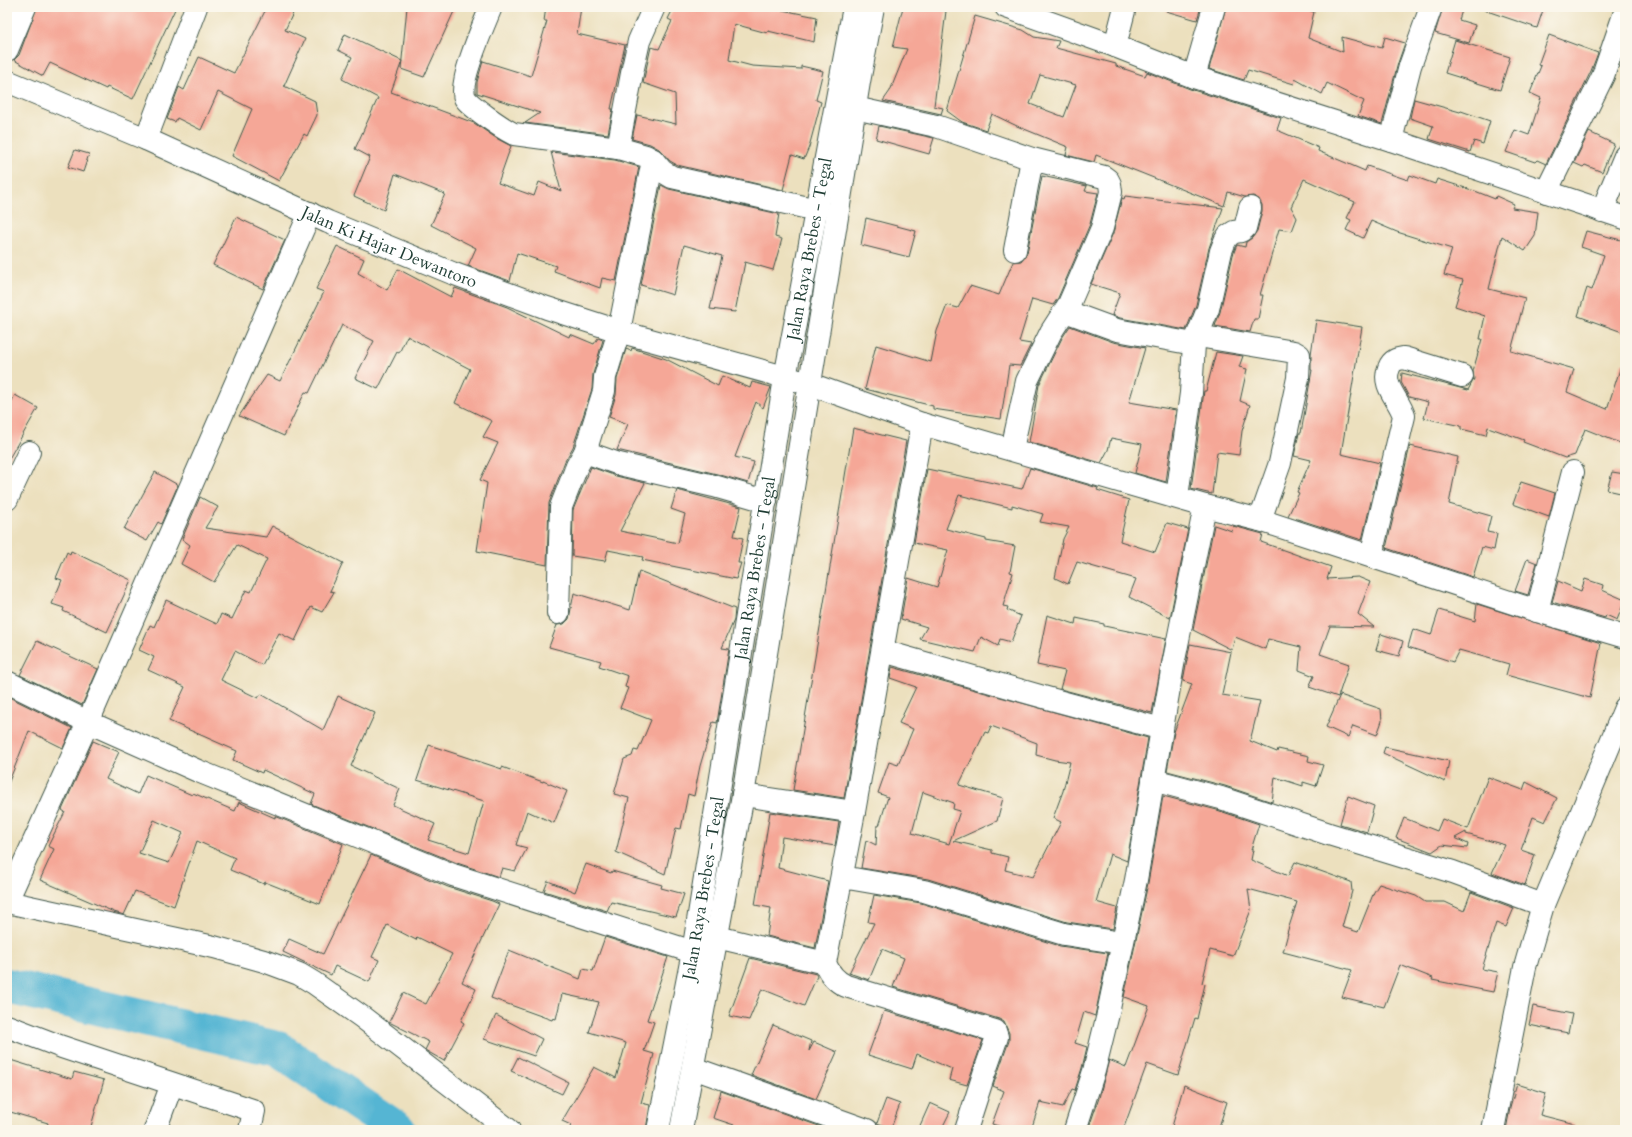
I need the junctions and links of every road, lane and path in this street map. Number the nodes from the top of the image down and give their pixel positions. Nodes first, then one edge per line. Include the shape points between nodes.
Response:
1 (25, 7) edge
2 (196, 7) edge
3 (491, 7) edge
4 (654, 7) edge
5 (854, 7) edge
6 (873, 7) edge
7 (1006, 7) edge
8 (1124, 7) edge
9 (1214, 7) edge
10 (1431, 7) edge
11 (1625, 12) edge
12 (1115, 46) junction
13 (7, 50) edge
14 (1194, 77) junction
15 (7, 81) edge
16 (855, 108) junction
17 (146, 139) junction
18 (1391, 140) junction
19 (618, 148) junction
20 (1625, 156) edge
21 (653, 160) junction
22 (1032, 160) junction
23 (1546, 192) junction
24 (1250, 208) dead end
25 (818, 210) junction
26 (1602, 211) junction
27 (310, 214) junction
28 (1625, 218) edge
29 (1015, 250) dead end
30 (1065, 311) junction
31 (619, 331) junction
32 (1196, 340) junction
33 (1462, 376) dead end
34 (785, 378) junction
35 (810, 384) junction
36 (922, 424) junction
37 (1012, 449) junction
38 (30, 452) dead end
39 (585, 452) junction
40 (1574, 472) dead end
41 (1177, 497) junction
42 (7, 499) edge
43 (766, 501) junction
44 (1205, 506) junction
45 (1260, 520) junction
46 (1371, 556) junction
47 (1537, 611) junction
48 (558, 613) dead end
49 (1625, 637) edge
50 (882, 651) junction
51 (7, 682) edge
52 (1625, 708) edge
53 (88, 722) junction
54 (1162, 729) junction
55 (1153, 780) junction
56 (743, 795) junction
57 (854, 812) junction
58 (842, 877) junction
59 (7, 901) edge
60 (1543, 905) junction
61 (717, 937) junction
62 (1122, 943) junction
63 (693, 952) junction
64 (825, 963) junction
65 (7, 1026) edge
66 (693, 1068) junction
67 (172, 1084) junction
68 (155, 1130) edge
69 (250, 1130) edge
70 (509, 1130) edge
71 (658, 1130) edge
72 (681, 1130) edge
73 (867, 1130) edge
74 (966, 1130) edge
75 (1075, 1130) edge
76 (1493, 1130) edge

1 - 13 main road
2 - 17 main road
3 - 19 main road via 468,69 463,94 465,100 514,134
4 - 19 main road via 638,48
5 - 25 main road, Jalan Raya Brebes - Tegal
6 - 16 main road, Jalan Raya Brebes - Tegal
7 - 12 main road
8 - 12 main road
9 - 14 main road
10 - 18 main road via 1410,66
11 - 23 main road via 1603,76
12 - 14 main road
14 - 18 main road
15 - 17 main road, Jalan Ki Hajar Dewantoro
16 - 22 main road via 936,126
16 - 35 main road, Jalan Raya Brebes - Tegal
17 - 27 main road, Jalan Ki Hajar Dewantoro
18 - 23 main road
19 - 21 main road
20 - 26 main road
21 - 25 main road via 662,171 672,177
21 - 31 main road
22 - 29 main road
22 - 30 main road via 1104,177 1110,184 1111,192 1102,228
23 - 26 main road
24 - 32 main road via 1245,228 1234,232 1225,241 1208,309
25 - 34 main road, Jalan Raya Brebes - Tegal
26 - 28 main road
27 - 31 main road, Jalan Ki Hajar Dewantoro via 452,273
27 - 53 main road
30 - 32 main road via 1117,330
30 - 37 main road via 1051,332 1027,381
31 - 34 main road, Jalan Ki Hajar Dewantoro
31 - 39 main road
32 - 41 main road
32 - 45 main road via 1294,352 1299,355 1298,378 1280,463
33 - 46 main road via 1404,358 1395,360 1390,365 1387,382 1404,416
34 - 35 main road, Jalan Ki Hajar Dewantoro
34 - 43 main road, Jalan Raya Brebes - Tegal
35 - 36 main road, Jalan Ki Hajar Dewantoro
35 - 56 main road, Jalan Raya Brebes - Tegal
36 - 37 main road, Jalan Ki Hajar Dewantoro
36 - 50 main road
37 - 41 main road, Jalan Ki Hajar Dewantoro
38 - 42 main road
39 - 43 main road via 619,464
39 - 48 main road via 561,507
40 - 47 main road
41 - 44 main road, Jalan Ki Hajar Dewantoro
43 - 63 main road, Jalan Raya Brebes - Tegal
44 - 45 main road, Jalan Ki Hajar Dewantoro
44 - 54 main road
45 - 46 main road, Jalan Ki Hajar Dewantoro
46 - 47 main road, Jalan Ki Hajar Dewantoro
47 - 49 main road, Jalan Ki Hajar Dewantoro
50 - 54 main road
50 - 57 main road
51 - 53 main road
52 - 60 main road
53 - 59 main road
53 - 63 main road via 198,771 452,875
54 - 55 main road
55 - 60 main road via 1221,798 1453,872
55 - 62 main road
56 - 57 main road
56 - 61 main road, Jalan Raya Brebes - Tegal
57 - 58 main road
58 - 62 main road via 924,890 1064,934
58 - 64 main road
59 - 70 main road via 214,947 299,974 362,1017
60 - 76 main road via 1526,967
61 - 64 main road
61 - 66 main road, Jalan Raya Brebes - Tegal
62 - 75 main road via 1094,1072
63 - 71 main road, Jalan Raya Brebes - Tegal
64 - 74 main road via 829,973 846,986 995,1031 997,1037
65 - 67 main road
66 - 72 main road, Jalan Raya Brebes - Tegal
66 - 73 main road
67 - 68 main road
67 - 69 main road via 254,1111

